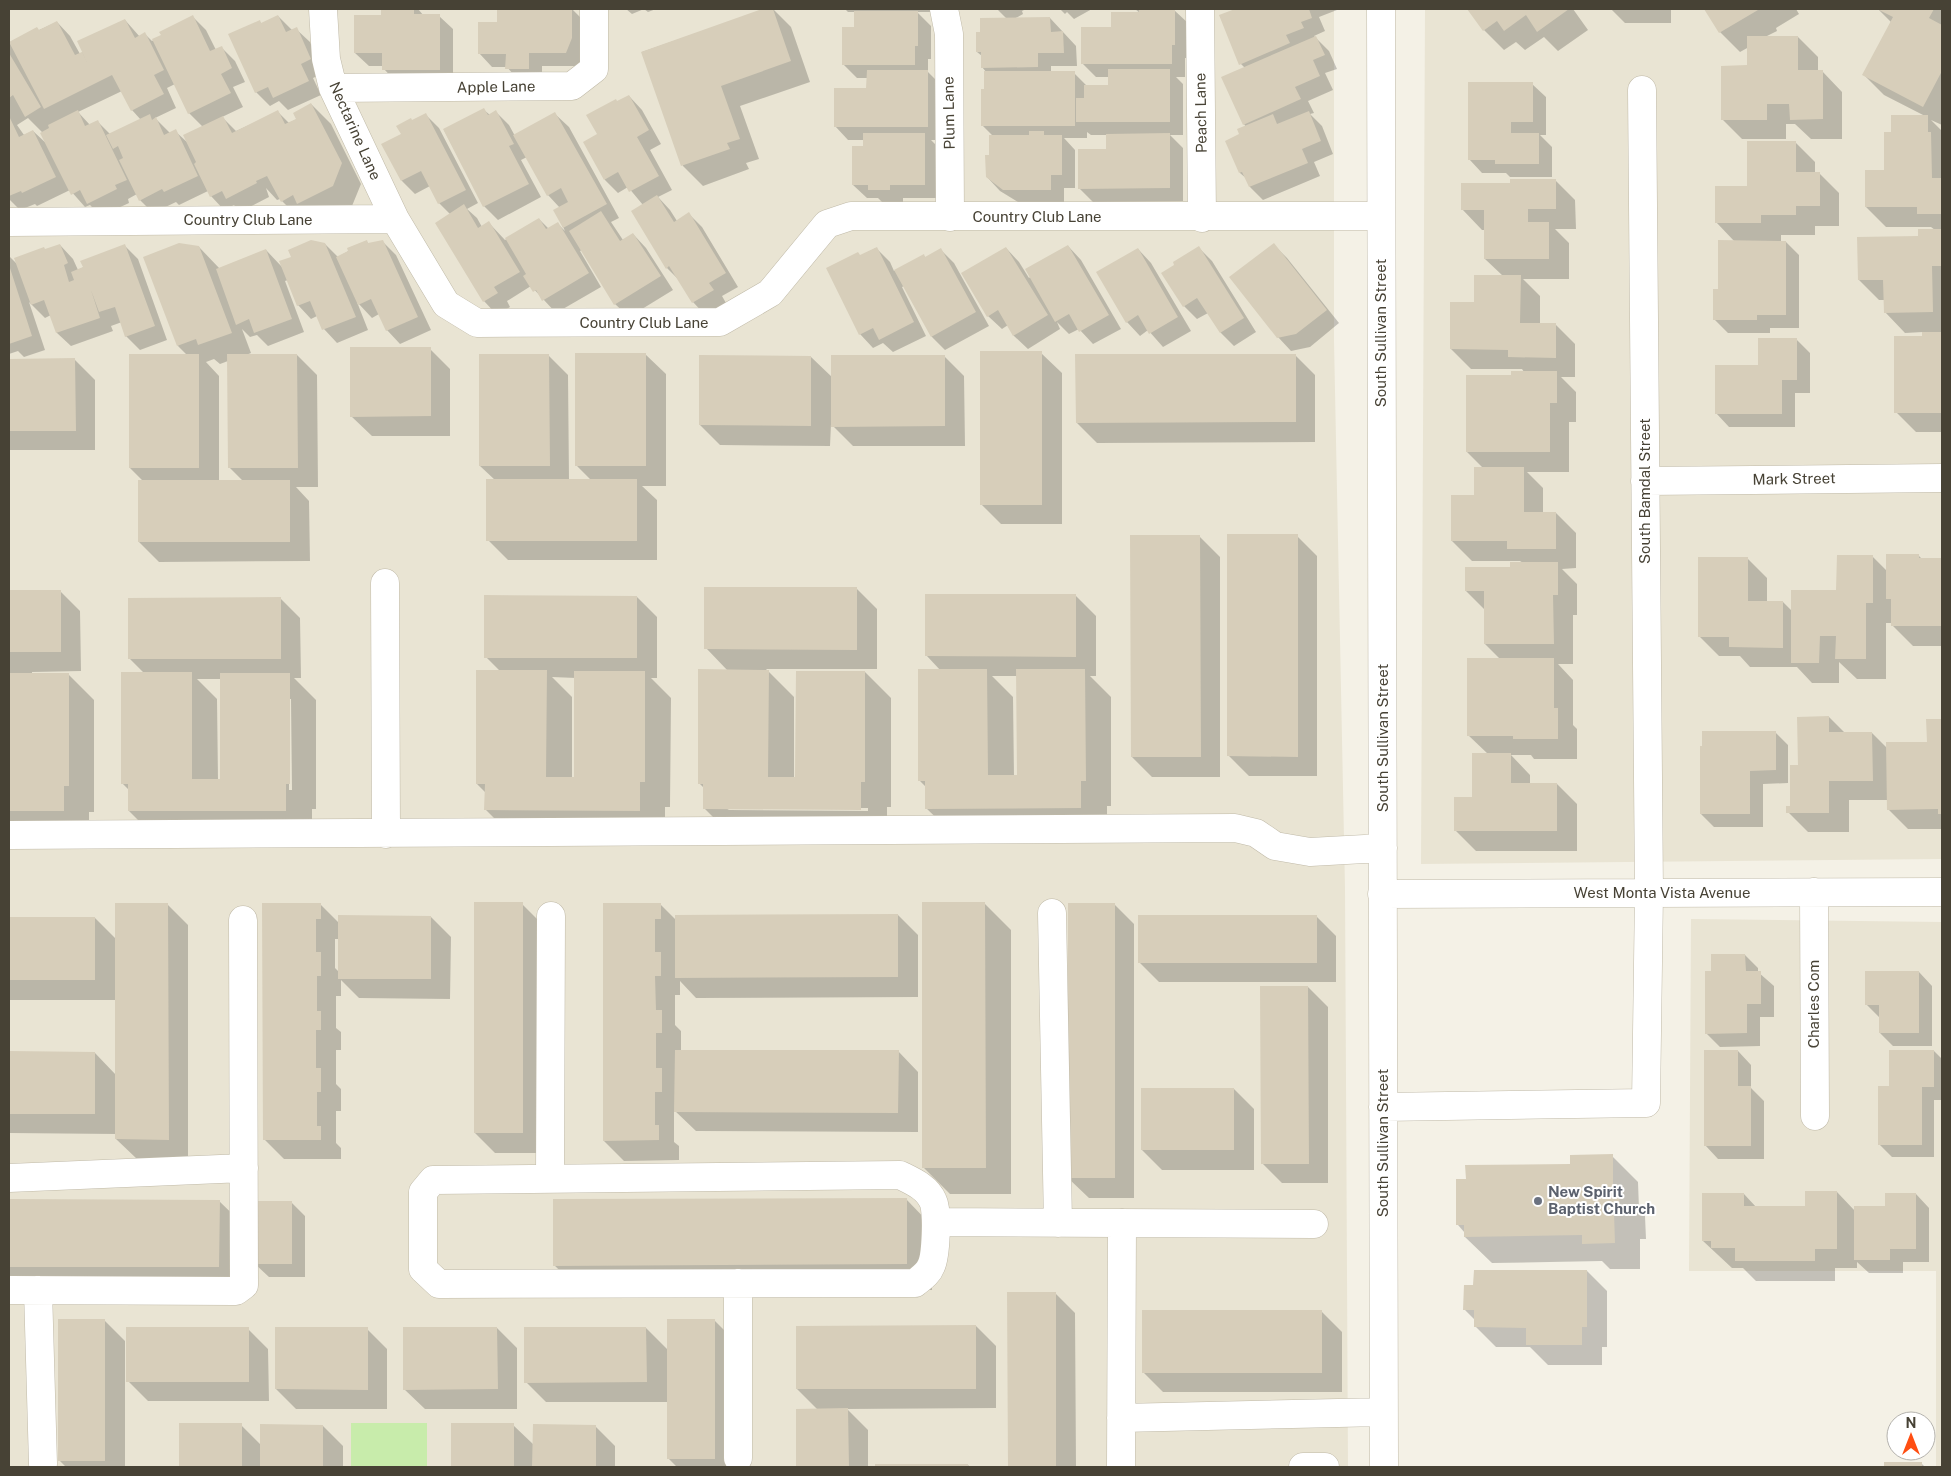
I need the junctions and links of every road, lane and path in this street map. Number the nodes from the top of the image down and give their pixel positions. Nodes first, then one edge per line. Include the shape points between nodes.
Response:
1 (323, 9) edge
2 (594, 9) edge
3 (944, 9) edge
4 (1200, 9) edge
5 (1381, 9) edge
6 (333, 88) junction
7 (1642, 90) dead end
8 (1381, 216) junction
9 (950, 217) junction
10 (1202, 218) junction
11 (395, 219) junction
12 (9, 222) edge
13 (1942, 478) edge
14 (1645, 481) junction
15 (385, 583) dead end
16 (386, 834) junction
17 (9, 836) edge
18 (1383, 848) junction
19 (1814, 892) junction
20 (1942, 892) edge
21 (1649, 893) junction
22 (1382, 894) junction
23 (1052, 913) dead end
24 (551, 916) dead end
25 (243, 920) dead end
26 (1383, 1107) junction
27 (1815, 1116) dead end
28 (244, 1168) junction
29 (9, 1178) edge
30 (550, 1179) junction
31 (937, 1222) junction
32 (1058, 1222) junction
33 (1122, 1223) junction
34 (1314, 1224) dead end
35 (738, 1283) junction
36 (9, 1290) edge
37 (38, 1290) junction
38 (1384, 1412) junction
39 (1121, 1418) junction
40 (738, 1458) dead end
41 (43, 1464) dead end
42 (1121, 1467) edge
43 (1303, 1467) edge
44 (1325, 1467) edge
45 (1384, 1467) edge

1 - 6 street, Nectarine Lane via 326,58
2 - 6 street, Apple Lane via 594,69 572,86
3 - 9 street, Plum Lane via 948,34
4 - 10 street, Peach Lane
5 - 8 street, South Sullivan Street
6 - 11 street, Nectarine Lane
7 - 14 street, South Bamdal Street
8 - 10 street, Country Club Lane
8 - 18 street, South Sullivan Street
9 - 10 street, Country Club Lane
9 - 11 street, Country Club Lane via 851,216 827,224 770,293 720,322 486,324 477,324 446,304
11 - 12 street, Country Club Lane
13 - 14 street, Mark Street
14 - 21 street, South Bamdal Street
15 - 16 street
16 - 17 street
16 - 18 street via 1235,828 1256,833 1276,846 1310,852
18 - 22 street, South Sullivan Street
19 - 20 street, West Monta Vista Avenue
19 - 21 street, West Monta Vista Avenue
19 - 27 street, Charles Com
21 - 22 street, West Monta Vista Avenue
21 - 26 street, South Bamdal Street via 1646,1103
22 - 26 street, South Sullivan Street
23 - 32 street
24 - 30 street
25 - 28 street
26 - 38 street, South Sullivan Street
28 - 29 street
28 - 37 street via 244,1285 236,1291
30 - 31 street via 900,1175 919,1184 934,1200
30 - 35 street via 433,1180 423,1192 423,1269 439,1284
31 - 32 street
31 - 35 street via 932,1266 915,1282
32 - 33 street
33 - 34 street
33 - 39 street
35 - 40 street
36 - 37 street
37 - 41 street
38 - 39 street
38 - 45 street, South Sullivan Street
39 - 42 street
43 - 44 street

